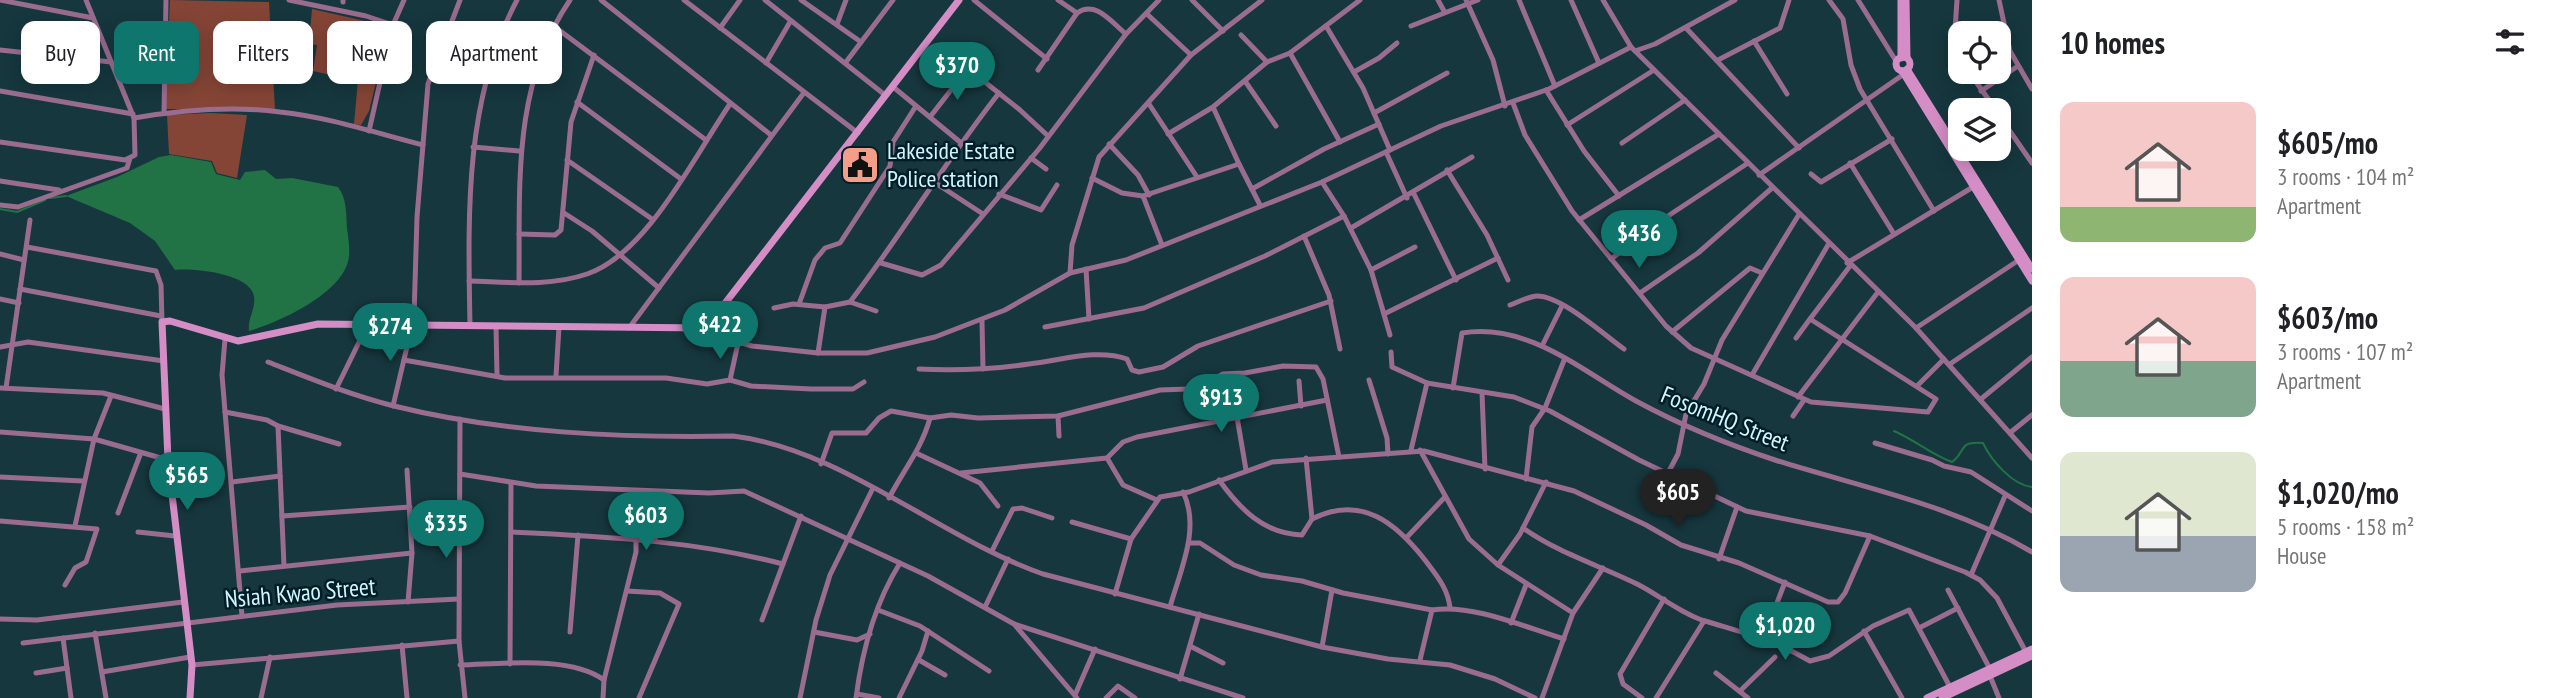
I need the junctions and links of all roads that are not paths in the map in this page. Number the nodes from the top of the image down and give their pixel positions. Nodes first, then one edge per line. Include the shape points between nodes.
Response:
1 (0, 0) edge
2 (86, 0) edge
3 (166, 0) edge
4 (289, 0) edge
5 (404, 0) edge
6 (459, 0) edge
7 (517, 0) edge
8 (570, 0) edge
9 (601, 0) edge
10 (684, 0) edge
11 (700, 0) edge
12 (740, 0) edge
13 (765, 0) edge
14 (801, 0) edge
15 (846, 0) edge
16 (893, 0) edge
17 (959, 0) edge
18 (974, 0) edge
19 (1058, 0) edge
20 (1159, 0) edge
21 (1192, 0) edge
22 (1262, 0) edge
23 (1360, 0) edge
24 (1438, 0) edge
25 (1478, 0) edge
26 (1519, 0) edge
27 (1571, 0) edge
28 (1603, 0) edge
29 (1735, 0) edge
30 (1789, 0) edge
31 (1829, 0) edge
32 (1858, 0) edge
33 (1903, 0) edge
34 (1957, 0) edge
35 (1999, 0) edge
36 (305, 2) edge
37 (1467, 2) edge
38 (694, 8) junction
39 (1444, 11) junction
40 (1077, 13) junction
41 (1147, 14) junction
42 (93, 18) junction
43 (378, 21) edge
44 (395, 21) edge
45 (558, 21) edge
46 (1956, 21) edge
47 (790, 22) junction
48 (837, 24) junction
49 (1326, 26) junction
50 (1411, 26) dead end
51 (1686, 27) junction
52 (720, 28) junction
53 (1223, 31) junction
54 (562, 32) edge
55 (1126, 34) junction
56 (1241, 35) dead end
57 (1754, 41) junction
58 (861, 42) junction
59 (1396, 43) dead end
60 (1633, 49) junction
61 (0, 50) edge
62 (1290, 53) junction
63 (594, 55) junction
64 (1191, 55) junction
65 (1047, 59) junction
66 (1901, 59) junction
67 (1718, 60) junction
68 (846, 61) junction
69 (111, 62) junction
70 (1267, 62) junction
71 (766, 63) junction
72 (1599, 63) junction
73 (2018, 66) junction
74 (1038, 70) dead end
75 (1654, 70) junction
76 (1904, 71) junction
77 (1354, 72) junction
78 (1447, 73) dead end
79 (1245, 81) junction
80 (380, 84) edge
81 (535, 84) edge
82 (1977, 84) edge
83 (892, 86) junction
84 (1555, 86) junction
85 (2032, 89) edge
86 (1546, 90) junction
87 (0, 91) edge
88 (1981, 91) junction
89 (999, 93) junction
90 (803, 94) junction
91 (1787, 94) dead end
92 (886, 95) junction
93 (1986, 98) edge
94 (1685, 100) junction
95 (1867, 100) junction
96 (577, 102) junction
97 (1513, 103) junction
98 (730, 104) junction
99 (1149, 104) junction
100 (916, 106) junction
101 (1506, 106) junction
102 (1213, 107) junction
103 (164, 113) junction
104 (1374, 113) junction
105 (134, 116) junction
106 (930, 117) junction
107 (1379, 124) junction
108 (1567, 125) junction
109 (1276, 126) dead end
110 (369, 131) junction
111 (858, 133) junction
112 (1168, 134) junction
113 (1719, 134) junction
114 (771, 135) junction
115 (1046, 135) junction
116 (2011, 135) edge
117 (1892, 139) junction
118 (706, 140) junction
119 (0, 142) edge
120 (960, 142) junction
121 (1340, 142) junction
122 (1622, 142) dead end
123 (1110, 144) junction
124 (423, 145) junction
125 (474, 147) junction
126 (1799, 148) junction
127 (519, 151) junction
128 (1388, 151) junction
129 (132, 156) junction
130 (1472, 157) dead end
131 (1031, 158) junction
132 (567, 160) junction
133 (1748, 163) junction
134 (1850, 163) junction
135 (2032, 163) edge
136 (1239, 164) junction
137 (1046, 169) dead end
138 (1447, 170) junction
139 (1811, 174) dead end
140 (1759, 175) junction
141 (1197, 177) junction
142 (1092, 178) junction
143 (681, 179) junction
144 (0, 181) edge
145 (1322, 182) junction
146 (934, 183) junction
147 (1057, 186) dead end
148 (1973, 187) junction
149 (1772, 188) junction
150 (1252, 189) junction
151 (62, 190) junction
152 (999, 194) junction
153 (1414, 194) junction
154 (1146, 196) junction
155 (1619, 196) junction
156 (1407, 198) junction
157 (0, 205) edge
158 (1260, 205) junction
159 (1934, 211) junction
160 (564, 213) junction
161 (983, 214) junction
162 (1344, 216) junction
163 (1798, 216) junction
164 (652, 219) junction
165 (30, 220) dead end
166 (1579, 220) junction
167 (1351, 228) junction
168 (519, 234) junction
169 (1894, 234) junction
170 (1304, 236) junction
171 (1162, 245) junction
172 (1828, 245) junction
173 (27, 247) junction
174 (1415, 247) dead end
175 (2032, 251) edge
176 (0, 254) edge
177 (622, 257) junction
178 (1498, 258) junction
179 (1611, 258) junction
180 (2021, 258) junction
181 (24, 260) junction
182 (881, 263) junction
183 (1849, 265) junction
184 (1086, 269) junction
185 (2032, 269) edge
186 (1371, 270) junction
187 (1762, 272) junction
188 (1070, 273) junction
189 (1456, 280) junction
190 (1508, 280) dead end
191 (469, 281) junction
192 (2032, 281) edge
193 (519, 282) junction
194 (659, 288) junction
195 (20, 289) junction
196 (1878, 292) junction
197 (1640, 293) junction
198 (0, 299) edge
199 (1331, 302) junction
200 (19, 303) junction
201 (799, 303) junction
202 (850, 303) junction
203 (1510, 305) dead end
204 (1562, 306) junction
205 (825, 307) junction
206 (774, 308) dead end
207 (2032, 308) edge
208 (876, 311) dead end
209 (1384, 314) junction
210 (161, 319) junction
211 (1089, 319) junction
212 (1810, 319) junction
213 (982, 321) junction
214 (368, 324) junction
215 (412, 326) junction
216 (470, 326) junction
217 (496, 326) junction
218 (559, 327) junction
219 (708, 327) junction
220 (1045, 327) dead end
221 (629, 328) junction
222 (1916, 328) junction
223 (1672, 332) junction
224 (1390, 335) dead end
225 (1796, 338) dead end
226 (225, 339) junction
227 (1841, 339) junction
228 (738, 343) junction
229 (13, 345) junction
230 (0, 346) edge
231 (1542, 346) junction
232 (1340, 349) dead end
233 (1624, 349) dead end
234 (1391, 352) dead end
235 (818, 353) junction
236 (1564, 358) junction
237 (2032, 358) edge
238 (1944, 359) junction
239 (163, 360) junction
240 (404, 360) junction
241 (1713, 360) junction
242 (268, 362) dead end
243 (1950, 364) junction
244 (919, 369) dead end
245 (983, 369) junction
246 (497, 375) junction
247 (1752, 375) junction
248 (556, 376) junction
249 (730, 380) junction
250 (1369, 380) dead end
251 (864, 382) dead end
252 (1299, 382) dead end
253 (1427, 383) junction
254 (1917, 386) junction
255 (3, 388) edge
256 (1197, 388) dead end
257 (1453, 388) junction
258 (336, 389) junction
259 (1188, 389) dead end
260 (1482, 393) junction
261 (111, 396) junction
262 (1801, 399) junction
263 (1981, 399) junction
264 (1327, 400) junction
265 (393, 406) junction
266 (1301, 406) junction
267 (1545, 408) junction
268 (165, 410) junction
269 (225, 412) junction
270 (2032, 415) edge
271 (1058, 416) junction
272 (1793, 416) dead end
273 (1237, 417) junction
274 (930, 418) junction
275 (460, 419) junction
276 (278, 426) junction
277 (1686, 426) junction
278 (0, 432) edge
279 (2011, 432) junction
280 (1059, 436) dead end
281 (94, 439) junction
282 (1875, 443) dead end
283 (339, 444) dead end
284 (1411, 450) junction
285 (1420, 450) junction
286 (916, 453) junction
287 (1388, 454) junction
288 (140, 455) junction
289 (1339, 457) junction
290 (1107, 458) junction
291 (1306, 458) junction
292 (2032, 458) edge
293 (168, 460) junction
294 (821, 464) junction
295 (985, 468) junction
296 (1485, 469) junction
297 (407, 470) dead end
298 (1247, 470) junction
299 (1668, 472) junction
300 (961, 473) junction
301 (460, 474) junction
302 (280, 476) junction
303 (0, 477) edge
304 (1526, 479) junction
305 (1219, 480) junction
306 (83, 481) junction
307 (232, 482) junction
308 (511, 482) junction
309 (1546, 482) junction
310 (980, 483) junction
311 (873, 488) junction
312 (657, 492) junction
313 (1183, 492) junction
314 (2005, 496) junction
315 (1445, 497) junction
316 (890, 498) junction
317 (1157, 500) junction
318 (998, 506) dead end
319 (1737, 507) junction
320 (410, 508) junction
321 (2032, 511) edge
322 (118, 513) dead end
323 (282, 516) junction
324 (801, 516) junction
325 (1052, 518) dead end
326 (1312, 519) junction
327 (0, 521) edge
328 (1072, 522) dead end
329 (75, 526) junction
330 (1523, 528) junction
331 (1990, 530) junction
332 (138, 532) dead end
333 (512, 533) junction
334 (175, 536) junction
335 (578, 536) junction
336 (1870, 536) junction
337 (1407, 537) junction
338 (636, 538) junction
339 (847, 538) junction
340 (1131, 539) junction
341 (655, 540) junction
342 (1189, 543) junction
343 (992, 551) junction
344 (2032, 552) edge
345 (412, 553) junction
346 (1008, 559) junction
347 (1719, 559) junction
348 (900, 563) junction
349 (783, 564) junction
350 (1498, 565) junction
351 (284, 566) junction
352 (1603, 568) junction
353 (240, 571) junction
354 (1971, 575) junction
355 (1785, 582) junction
356 (65, 585) dead end
357 (1525, 585) junction
358 (627, 590) junction
359 (1332, 590) junction
360 (1948, 590) dead end
361 (1115, 594) junction
362 (459, 599) junction
363 (1664, 599) junction
364 (183, 602) junction
365 (408, 602) junction
366 (985, 607) junction
367 (1170, 607) junction
368 (1450, 608) junction
369 (1958, 608) junction
370 (1432, 610) junction
371 (878, 611) junction
372 (1573, 613) junction
373 (1199, 614) junction
374 (242, 615) junction
375 (0, 619) edge
376 (762, 620) dead end
377 (185, 621) junction
378 (1704, 621) junction
379 (1014, 624) junction
380 (1511, 624) junction
381 (1921, 627) junction
382 (928, 631) junction
383 (1864, 631) junction
384 (570, 632) dead end
385 (814, 632) junction
386 (95, 633) junction
387 (870, 634) junction
388 (939, 637) junction
389 (1764, 637) junction
390 (63, 638) junction
391 (1564, 639) junction
392 (459, 641) junction
393 (23, 643) dead end
394 (925, 644) junction
395 (402, 645) junction
396 (1190, 646) junction
397 (1322, 647) junction
398 (1095, 649) junction
399 (2030, 654) edge
400 (270, 657) junction
401 (1775, 657) dead end
402 (919, 660) junction
403 (1420, 660) junction
404 (191, 661) junction
405 (1223, 663) dead end
406 (510, 664) junction
407 (460, 665) junction
408 (67, 668) junction
409 (989, 671) dead end
410 (102, 672) junction
411 (1990, 672) junction
412 (36, 673) dead end
413 (1716, 673) dead end
414 (945, 675) dead end
415 (1180, 679) junction
416 (604, 680) junction
417 (1950, 687) junction
418 (1740, 691) junction
419 (856, 696) edge
420 (1076, 696) edge
421 (605, 697) edge
422 (71, 698) edge
423 (106, 698) edge
424 (189, 698) edge
425 (261, 698) edge
426 (407, 698) edge
427 (466, 698) edge
428 (639, 698) edge
429 (800, 698) edge
430 (879, 698) edge
431 (900, 698) edge
432 (1106, 698) edge
433 (1135, 698) edge
434 (1243, 698) edge
435 (1535, 698) edge
436 (1542, 698) edge
437 (1642, 698) edge
438 (1656, 698) edge
439 (1748, 698) edge
440 (1902, 698) edge
441 (1927, 698) edge
442 (1942, 698) edge
443 (1999, 698) edge

1 - 42 street
2 - 42 street
3 - 103 street
4 - 36 street
5 - 44 street
6 - 124 street via 431,73
7 - 125 street via 490,66
8 - 45 street
9 - 98 street
10 - 38 street
11 - 38 street
12 - 52 street
13 - 47 street
14 - 48 street
15 - 48 street
16 - 58 street
17 - 83 street
18 - 65 street
19 - 40 street
20 - 41 street
21 - 53 street
22 - 53 street
23 - 49 street
24 - 39 street
25 - 37 street
26 - 84 street
27 - 72 street
28 - 60 street
29 - 51 street
30 - 57 street via 1780,28
31 - 95 street via 1843,19 1851,65
32 - 66 street
33 - 66 street
34 - 46 street
35 - 73 street via 2007,41
36 - 43 street
37 - 39 street
37 - 101 street via 1493,60
38 - 52 street
39 - 50 street
40 - 55 street via 1097,8
40 - 65 street
41 - 55 street
41 - 64 street
42 - 69 street
47 - 68 street
47 - 71 street
48 - 58 street
49 - 62 street
49 - 77 street
51 - 60 street
51 - 67 street
52 - 71 street
53 - 64 street
54 - 63 street
55 - 115 street
56 - 70 street
57 - 67 street
57 - 91 street
58 - 68 street
59 - 77 street
60 - 72 street
60 - 75 street
61 - 69 street
62 - 70 street
62 - 121 street
63 - 96 street
63 - 118 street
64 - 99 street
65 - 74 street
66 - 76 street via 1897,67
66 - 76 street via 1909,64
67 - 126 street
68 - 92 street
69 - 105 street
70 - 79 street
71 - 90 street
72 - 84 street
73 - 85 street
73 - 88 street
75 - 94 street
75 - 108 street
76 - 95 street
76 - 148 street
76 - 180 street
77 - 104 street
78 - 104 street
79 - 102 street
79 - 109 street
80 - 110 street
81 - 127 street
82 - 88 street
83 - 92 street
83 - 100 street
84 - 86 street
86 - 97 street
86 - 108 street
87 - 105 street
88 - 93 street
89 - 106 street via 973,72 964,72
89 - 115 street
89 - 120 street
90 - 111 street
90 - 114 street
92 - 111 street
94 - 113 street
94 - 122 street
95 - 117 street
95 - 126 street
96 - 132 street
96 - 143 street
97 - 101 street
97 - 166 street via 1525,135
98 - 114 street
98 - 118 street
99 - 112 street
99 - 123 street
100 - 106 street
100 - 201 street via 893,142 890,166 840,243 825,248 815,260
101 - 128 street via 1441,126
102 - 112 street
102 - 136 street
103 - 105 street
103 - 110 street via 282,112
104 - 107 street
105 - 129 street
106 - 120 street
107 - 121 street
107 - 128 street
108 - 155 street
110 - 124 street
111 - 219 street
112 - 141 street
113 - 133 street
113 - 155 street
114 - 194 street
115 - 131 street
116 - 135 street
117 - 134 street
117 - 159 street
118 - 143 street
119 - 129 street
120 - 146 street
121 - 150 street
123 - 142 street via 1095,164
123 - 154 street via 1138,175
124 - 215 street
125 - 127 street
125 - 191 street
126 - 140 street
127 - 168 street
128 - 145 street
128 - 156 street
129 - 151 street via 127,168 116,174
130 - 138 street
131 - 137 street
131 - 152 street
132 - 160 street
132 - 164 street
133 - 140 street
133 - 179 street
134 - 139 street via 1821,182
134 - 169 street
136 - 141 street
136 - 150 street
138 - 153 street
138 - 178 street
140 - 149 street
141 - 154 street
142 - 154 street via 1122,193
142 - 188 street via 1072,245
143 - 164 street
144 - 151 street
145 - 158 street
145 - 162 street
146 - 161 street
146 - 182 street
147 - 152 street via 1041,210
148 - 159 street
148 - 180 street
149 - 163 street
149 - 197 street via 1714,240
150 - 158 street
151 - 157 street via 18,207
152 - 161 street
153 - 156 street
153 - 189 street
154 - 171 street
155 - 166 street
156 - 167 street
158 - 171 street
159 - 169 street
160 - 168 street via 559,234
160 - 177 street
161 - 182 street via 942,265 928,274 916,275
162 - 167 street
162 - 170 street
163 - 172 street
163 - 187 street
164 - 177 street
165 - 173 street
166 - 179 street
167 - 186 street
168 - 193 street
169 - 183 street
170 - 199 street
170 - 211 street via 1144,307
171 - 184 street
172 - 183 street
172 - 247 street
173 - 181 street
173 - 210 street via 156,271 161,285
174 - 186 street
175 - 180 street
176 - 181 street
177 - 193 street via 587,274 550,282
177 - 194 street
178 - 189 street
178 - 190 street
179 - 197 street
180 - 185 street
180 - 192 street
180 - 222 street
181 - 195 street
182 - 202 street
183 - 196 street
183 - 212 street
184 - 188 street
184 - 211 street
186 - 209 street
187 - 223 street via 1750,268
187 - 241 street
188 - 213 street
189 - 209 street
191 - 193 street
191 - 216 street
194 - 221 street
195 - 200 street
195 - 210 street
196 - 222 street
196 - 227 street
197 - 223 street
198 - 200 street
199 - 232 street
199 - 245 street via 1198,346 1168,365 1148,370 1132,370 1129,360 1119,356
200 - 229 street
201 - 205 street
201 - 206 street
202 - 205 street
202 - 208 street
203 - 204 street via 1535,296
204 - 231 street
204 - 233 street
205 - 235 street
207 - 243 street
209 - 224 street
210 - 226 street
210 - 239 street
211 - 220 street
212 - 225 street
212 - 227 street
213 - 235 street via 867,353
213 - 245 street
214 - 215 street
214 - 226 street via 318,324 251,340
214 - 258 street
215 - 216 street
215 - 240 street
216 - 217 street
217 - 218 street
217 - 246 street
218 - 221 street
218 - 248 street
219 - 221 street
219 - 228 street
222 - 238 street
223 - 241 street
226 - 269 street
227 - 254 street
227 - 262 street
228 - 235 street
228 - 249 street
229 - 230 street
229 - 239 street via 28,342
229 - 255 street
231 - 236 street, FosomHQ Street
231 - 257 street, FosomHQ Street via 1502,334 1462,333
234 - 253 street via 1392,367
236 - 267 street
236 - 277 street, FosomHQ Street
237 - 263 street
238 - 243 street
238 - 254 street
239 - 268 street
240 - 246 street
240 - 265 street
241 - 247 street
241 - 277 street via 1686,414
242 - 258 street
243 - 263 street
244 - 245 street
246 - 248 street
247 - 262 street
248 - 249 street via 666,378 707,384
249 - 251 street via 751,386 811,389 853,388
250 - 287 street
252 - 266 street
253 - 257 street
253 - 284 street
254 - 262 street via 1937,401 1928,412
255 - 261 street
256 - 264 street via 1223,374 1309,366 1320,373
257 - 260 street
258 - 265 street
259 - 271 street via 1160,390
260 - 267 street via 1514,397
260 - 296 street
261 - 268 street
261 - 281 street
262 - 272 street
263 - 279 street
264 - 266 street
264 - 289 street
265 - 275 street
266 - 273 street
267 - 299 street
267 - 304 street via 1532,427
268 - 293 street
269 - 276 street
269 - 307 street
270 - 279 street
271 - 274 street
271 - 280 street
273 - 290 street via 1136,437 1123,442
273 - 298 street
274 - 286 street
274 - 294 street via 891,411 866,433 835,432
275 - 294 street via 569,432 752,438
275 - 301 street
276 - 283 street
276 - 302 street
277 - 299 street
277 - 331 street, FosomHQ Street via 1734,446 1887,491
278 - 281 street
279 - 292 street
281 - 288 street
281 - 306 street
282 - 314 street via 1970,472 1997,486
284 - 285 street
284 - 287 street
285 - 296 street
285 - 315 street
286 - 300 street
286 - 316 street
287 - 289 street
288 - 293 street
288 - 322 street
289 - 291 street
290 - 295 street
290 - 317 street via 1123,485
291 - 298 street
291 - 326 street
293 - 334 street
294 - 311 street
295 - 300 street
295 - 310 street
296 - 304 street
297 - 320 street
298 - 305 street
299 - 319 street
300 - 310 street
301 - 308 street
301 - 362 street
302 - 307 street
302 - 323 street
303 - 306 street
304 - 309 street
305 - 313 street
305 - 326 street via 1238,505 1268,528 1302,535
306 - 329 street
307 - 353 street
308 - 312 street
308 - 333 street
309 - 330 street
309 - 347 street
310 - 318 street
311 - 316 street
311 - 339 street
312 - 324 street via 744,491
312 - 341 street
313 - 317 street
313 - 342 street via 1190,512
314 - 321 street
314 - 331 street
315 - 337 street
315 - 350 street via 1472,543
316 - 343 street
317 - 340 street
319 - 336 street
319 - 347 street
320 - 323 street
320 - 345 street
323 - 351 street
324 - 339 street
324 - 349 street
325 - 343 street via 1013,509
326 - 337 street via 1334,512 1367,512 1388,520
327 - 329 street
328 - 340 street
329 - 356 street via 97,529 86,562 75,568
330 - 350 street
330 - 352 street via 1551,546
331 - 344 street, FosomHQ Street
331 - 354 street
332 - 334 street
333 - 335 street
333 - 406 street
334 - 364 street
335 - 338 street
335 - 384 street
336 - 354 street
336 - 355 street via 1838,602 1824,601
337 - 368 street via 1446,590
338 - 341 street
338 - 358 street
339 - 348 street
339 - 385 street via 830,575
340 - 361 street
341 - 349 street via 713,547
342 - 359 street via 1206,545 1234,565 1262,575
342 - 367 street
343 - 346 street
345 - 351 street
345 - 365 street
346 - 361 street
346 - 366 street
347 - 355 street
348 - 366 street
348 - 371 street
349 - 376 street
350 - 357 street
351 - 353 street
352 - 363 street
352 - 372 street
353 - 374 street
354 - 399 street via 1997,598
355 - 389 street
357 - 372 street
357 - 380 street
358 - 416 street
358 - 428 street via 660,593 679,604
359 - 370 street
359 - 397 street
360 - 369 street
361 - 367 street
362 - 365 street, Nsiah Kwao Street
362 - 392 street
363 - 378 street
363 - 437 street via 1620,674 1623,684
364 - 375 street via 37,620
364 - 377 street
365 - 374 street, Nsiah Kwao Street
366 - 379 street
367 - 373 street
368 - 370 street
368 - 380 street
369 - 381 street
369 - 411 street
370 - 403 street
371 - 382 street
371 - 387 street
372 - 391 street
373 - 396 street
373 - 397 street
374 - 377 street, Nsiah Kwao Street
377 - 386 street, Nsiah Kwao Street
377 - 404 street
378 - 389 street
378 - 438 street
379 - 398 street
379 - 420 street
380 - 391 street
381 - 383 street via 1909,610
381 - 417 street
382 - 388 street
382 - 394 street
383 - 389 street via 1814,662
383 - 440 street
385 - 387 street via 857,640
385 - 429 street
386 - 390 street, Nsiah Kwao Street
386 - 410 street
387 - 419 street via 858,671
388 - 394 street
388 - 409 street
390 - 393 street, Nsiah Kwao Street
390 - 408 street
391 - 436 street
392 - 395 street
392 - 407 street
394 - 402 street
395 - 400 street
395 - 426 street
396 - 405 street
396 - 415 street
397 - 403 street
398 - 415 street
398 - 420 street
399 - 411 street
400 - 404 street
400 - 425 street
401 - 418 street
402 - 414 street
402 - 431 street
403 - 435 street via 1471,671
404 - 410 street
404 - 424 street
406 - 407 street
406 - 416 street via 550,664
407 - 427 street
408 - 412 street
408 - 422 street
410 - 423 street
411 - 417 street
411 - 442 street
411 - 443 street
413 - 418 street
415 - 434 street
416 - 421 street
417 - 441 street
418 - 439 street
419 - 430 street
432 - 433 street via 1118,686

